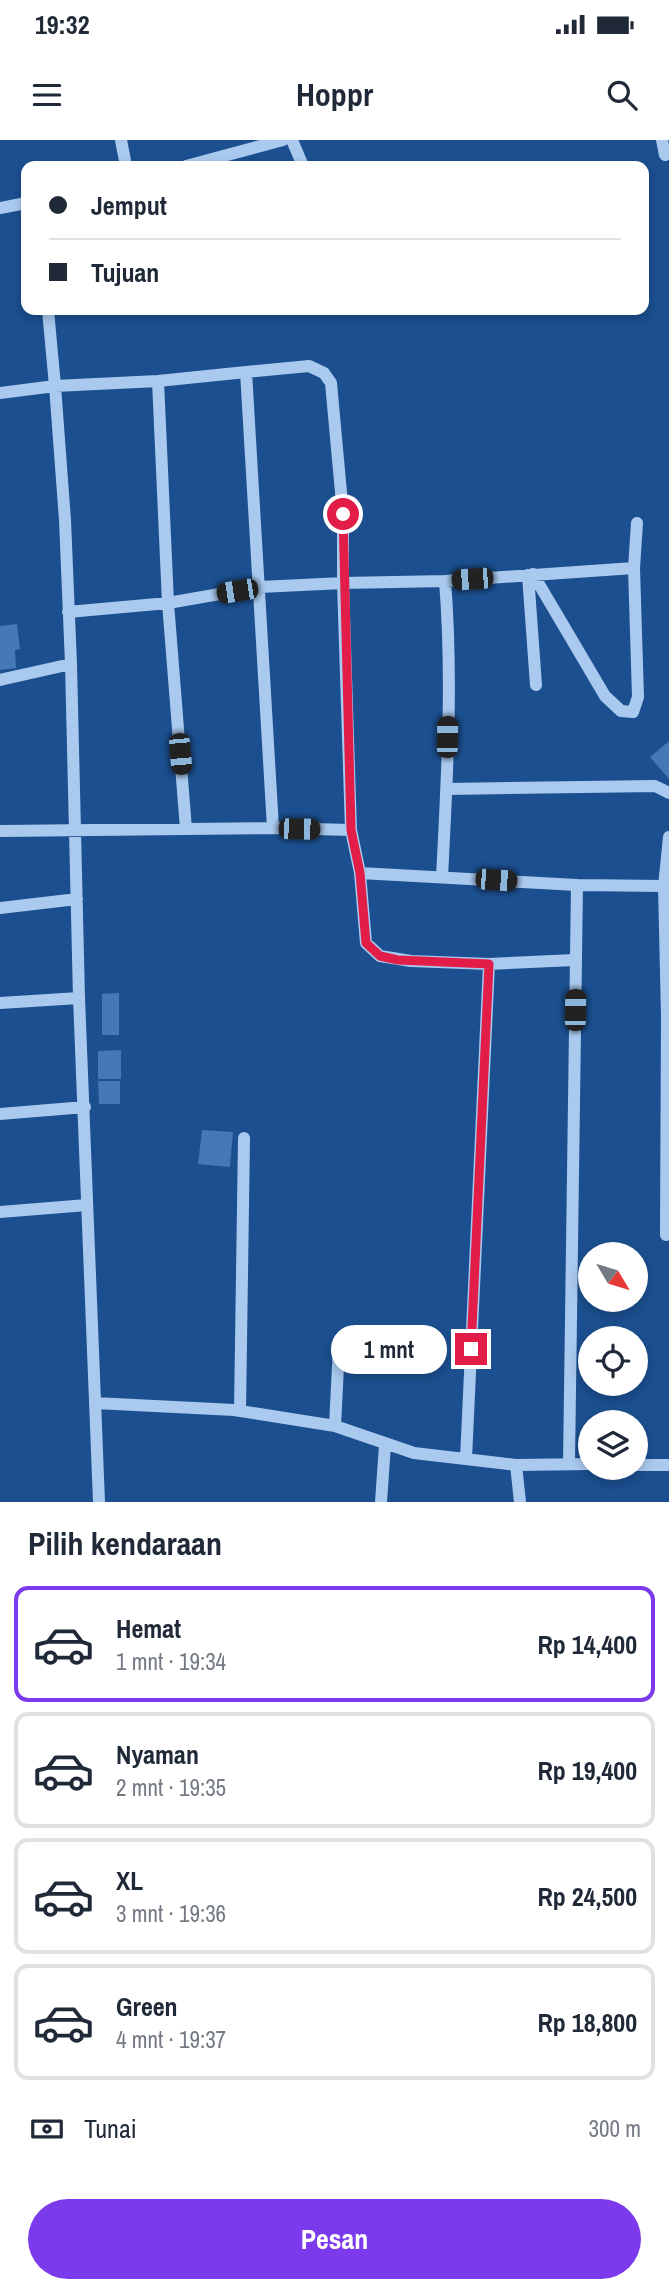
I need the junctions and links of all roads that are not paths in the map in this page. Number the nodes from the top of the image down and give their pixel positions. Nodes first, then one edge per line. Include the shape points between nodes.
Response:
1 (121, 140) edge
2 (292, 140) edge
3 (662, 140) edge
4 (279, 141) edge
5 (665, 155) dead end
6 (125, 161) edge
7 (205, 161) edge
8 (301, 161) edge
9 (21, 204) edge
10 (0, 208) edge
11 (49, 315) edge
12 (246, 372) junction
13 (158, 381) junction
14 (55, 386) junction
15 (0, 393) edge
16 (637, 523) dead end
17 (634, 568) junction
18 (531, 575) junction
19 (445, 582) junction
20 (343, 583) junction
21 (260, 587) junction
22 (168, 603) junction
23 (68, 612) junction
24 (71, 664) junction
25 (0, 680) edge
26 (536, 685) dead end
27 (447, 789) junction
28 (669, 793) edge
29 (274, 828) junction
30 (186, 829) junction
31 (76, 830) junction
32 (351, 830) junction
33 (0, 831) edge
34 (669, 837) edge
35 (360, 873) junction
36 (442, 877) junction
37 (577, 886) junction
38 (664, 886) junction
39 (77, 899) junction
40 (0, 908) edge
41 (575, 960) junction
42 (489, 964) junction
43 (79, 998) junction
44 (0, 1003) edge
45 (668, 1016) edge
46 (85, 1107) junction
47 (0, 1114) edge
48 (244, 1138) dead end
49 (87, 1205) junction
50 (0, 1212) edge
51 (666, 1235) dead end
52 (339, 1346) dead end
53 (94, 1403) junction
54 (240, 1411) junction
55 (335, 1426) junction
56 (385, 1445) junction
57 (466, 1459) junction
58 (569, 1463) junction
59 (578, 1463) edge
60 (516, 1465) junction
61 (648, 1465) edge
62 (669, 1465) edge
63 (99, 1502) edge
64 (382, 1502) edge
65 (520, 1502) edge

1 - 6 street
2 - 8 street
3 - 5 street
4 - 7 street
9 - 10 street
11 - 14 street
12 - 13 street
12 - 20 street via 309,366 324,373 331,383 343,514
12 - 21 street
13 - 14 street
13 - 22 street
14 - 15 street
14 - 23 street
16 - 17 street
17 - 18 street
17 - 18 street via 638,697 636,708 628,713 606,696
18 - 19 street
18 - 26 street
19 - 20 street
19 - 27 street via 449,631
20 - 21 street
20 - 32 street
21 - 22 street
21 - 29 street
22 - 23 street
22 - 30 street
23 - 24 street
24 - 25 street
24 - 31 street
27 - 28 street via 655,786
27 - 36 street
29 - 30 street
29 - 32 street
30 - 31 street
31 - 33 street
31 - 39 street
32 - 35 street
34 - 38 street
35 - 36 street
35 - 42 street via 366,943 380,956
36 - 37 street
37 - 38 street
37 - 41 street
38 - 45 street
39 - 40 street
39 - 43 street
41 - 42 street
41 - 58 street
42 - 57 street
43 - 44 street
43 - 46 street
45 - 51 street
46 - 47 street
46 - 49 street
48 - 54 street
49 - 50 street
49 - 53 street
52 - 55 street
53 - 54 street
53 - 63 street
54 - 55 street
55 - 56 street
56 - 57 street
56 - 64 street
57 - 60 street
58 - 59 street
58 - 60 street
60 - 65 street
61 - 62 street

